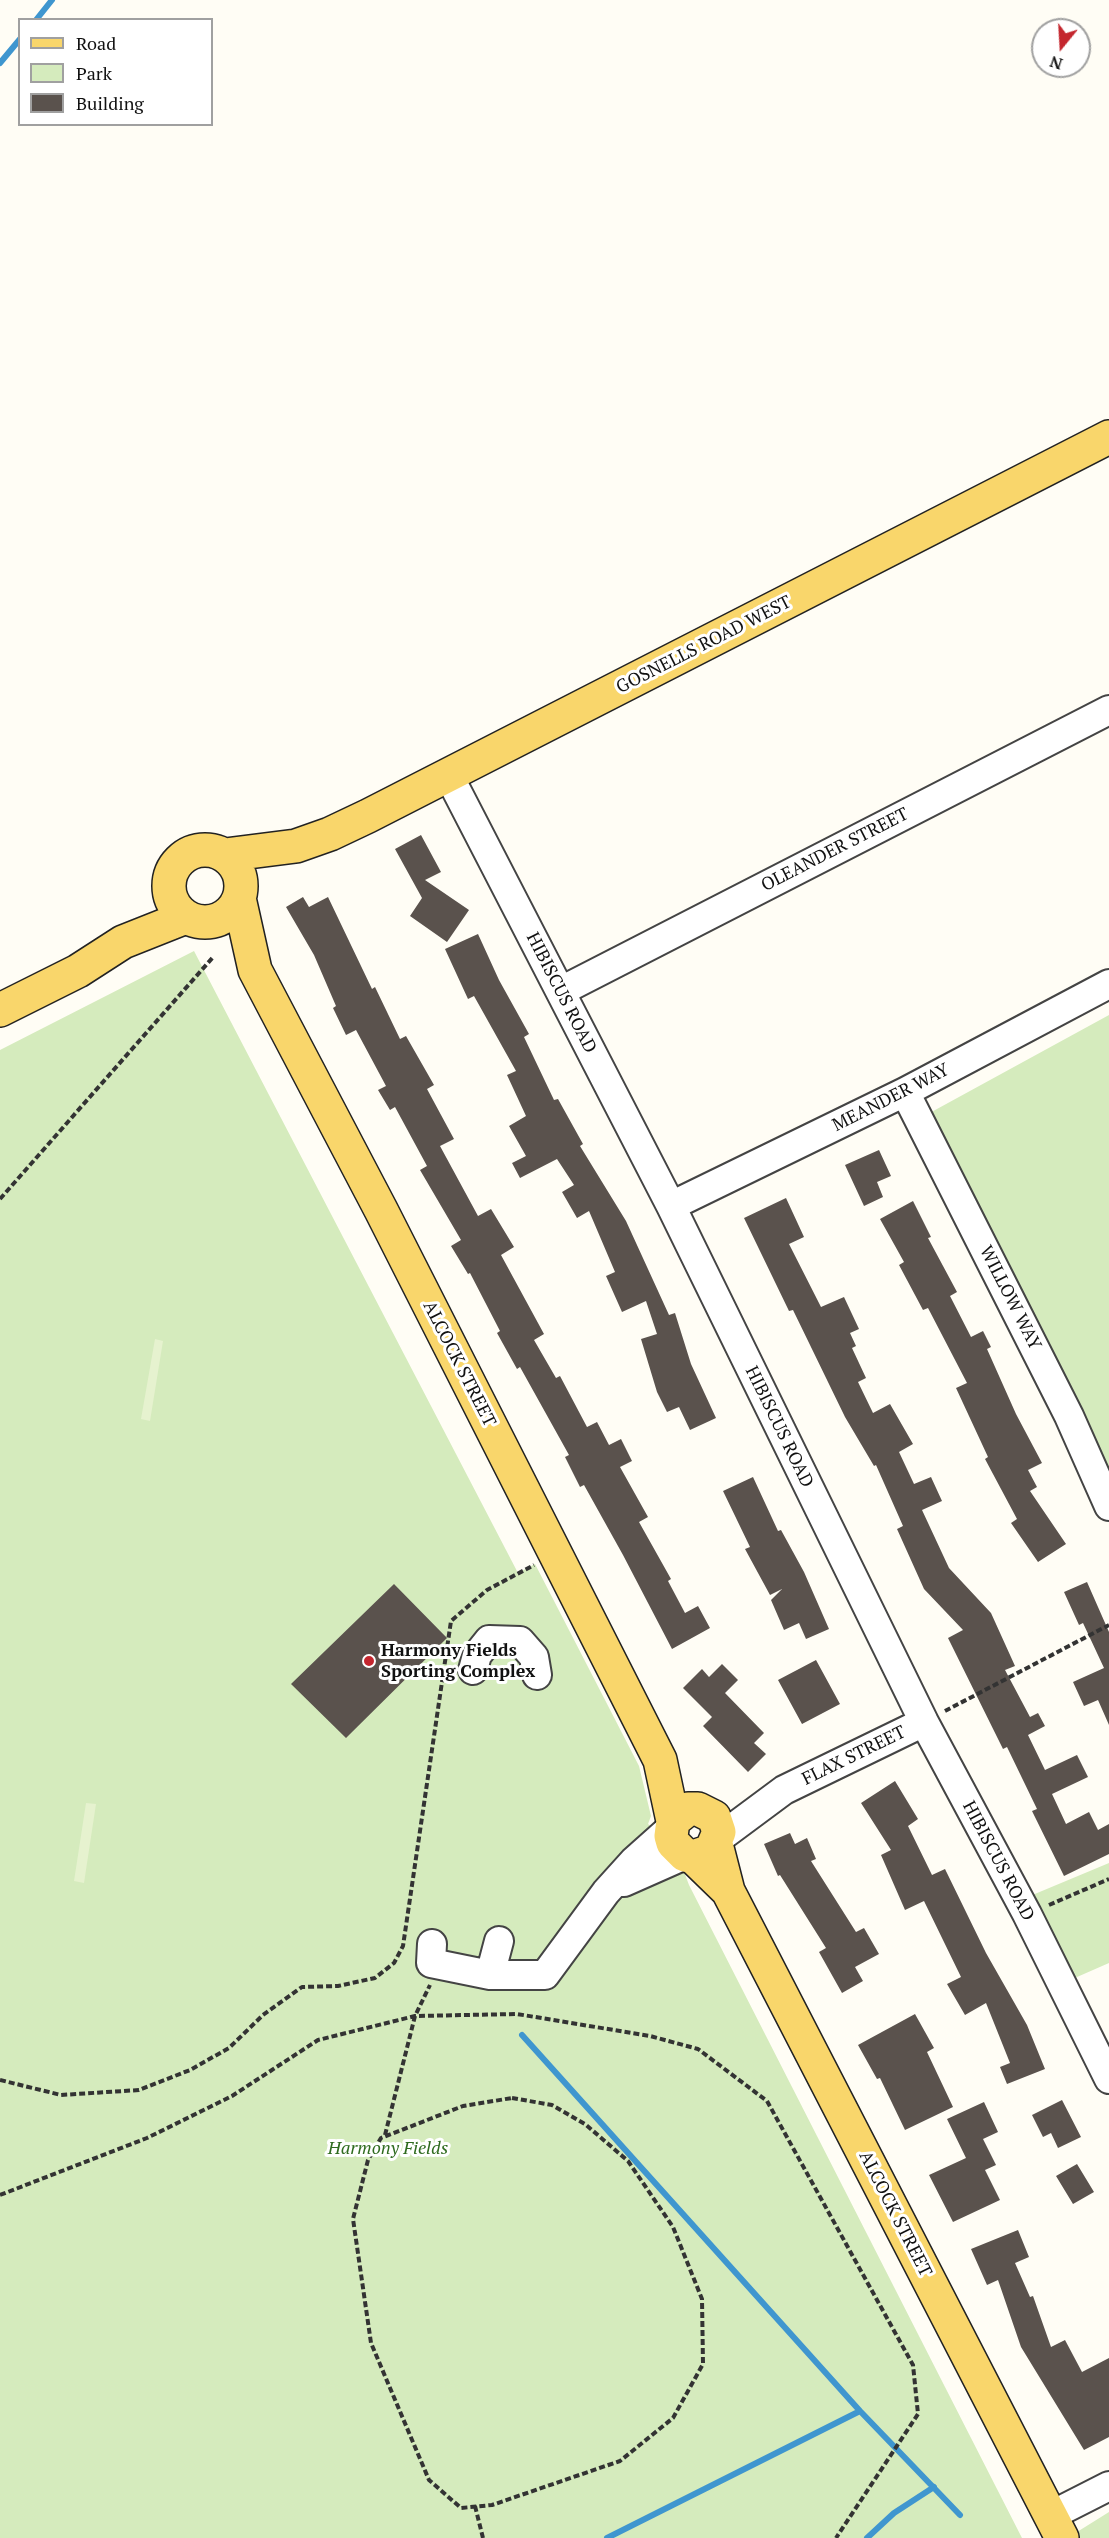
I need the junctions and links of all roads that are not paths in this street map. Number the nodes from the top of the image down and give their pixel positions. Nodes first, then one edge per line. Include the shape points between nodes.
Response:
1 (1109, 437) edge
2 (1109, 710) edge
3 (449, 776) junction
4 (296, 846) junction
5 (225, 855) junction
6 (169, 883) junction
7 (240, 895) junction
8 (192, 919) junction
9 (123, 942) junction
10 (255, 969) junction
11 (1109, 984) edge
12 (561, 991) junction
13 (0, 1010) edge
14 (905, 1092) junction
15 (671, 1206) junction
16 (1109, 1506) edge
17 (473, 1670) dead end
18 (537, 1675) dead end
19 (924, 1722) junction
20 (695, 1833) junction
21 (499, 1941) dead end
22 (432, 1944) dead end
23 (490, 1975) junction
24 (1109, 2079) edge
25 (1109, 2486) edge
26 (1056, 2527) edge

1 - 3 main road, GOSNELLS ROAD WEST
2 - 12 street, OLEANDER STREET
3 - 4 main road, GOSNELLS ROAD WEST via 330,834
3 - 12 street, HIBISCUS ROAD
4 - 5 main road, GOSNELLS ROAD WEST
4 - 7 main road, GOSNELLS ROAD WEST via 263,868
5 - 6 main road, GOSNELLS ROAD WEST via 201,850 189,853 179,860
5 - 7 main road via 238,871
6 - 8 main road via 173,902
6 - 9 main road, GOSNELLS ROAD WEST
7 - 8 main road, GOSNELLS ROAD WEST via 227,915 208,922
7 - 10 main road, ALCOCK STREET
8 - 9 main road, GOSNELLS ROAD WEST
8 - 10 main road, ALCOCK STREET
9 - 13 main road, GOSNELLS ROAD WEST via 78,971
10 - 20 main road, ALCOCK STREET
11 - 14 street, MEANDER WAY
12 - 15 street, HIBISCUS ROAD
14 - 15 street, MEANDER WAY
14 - 16 street, WILLOW WAY via 1070,1416
15 - 19 street, HIBISCUS ROAD
17 - 18 street via 477,1655 489,1640 520,1641 534,1657
19 - 20 street, FLAX STREET
19 - 24 street, HIBISCUS ROAD via 1027,1914
20 - 23 street, FLAX STREET via 606,1892 545,1976
20 - 26 main road, ALCOCK STREET
21 - 23 street
22 - 23 street via 431,1963
25 - 26 street

